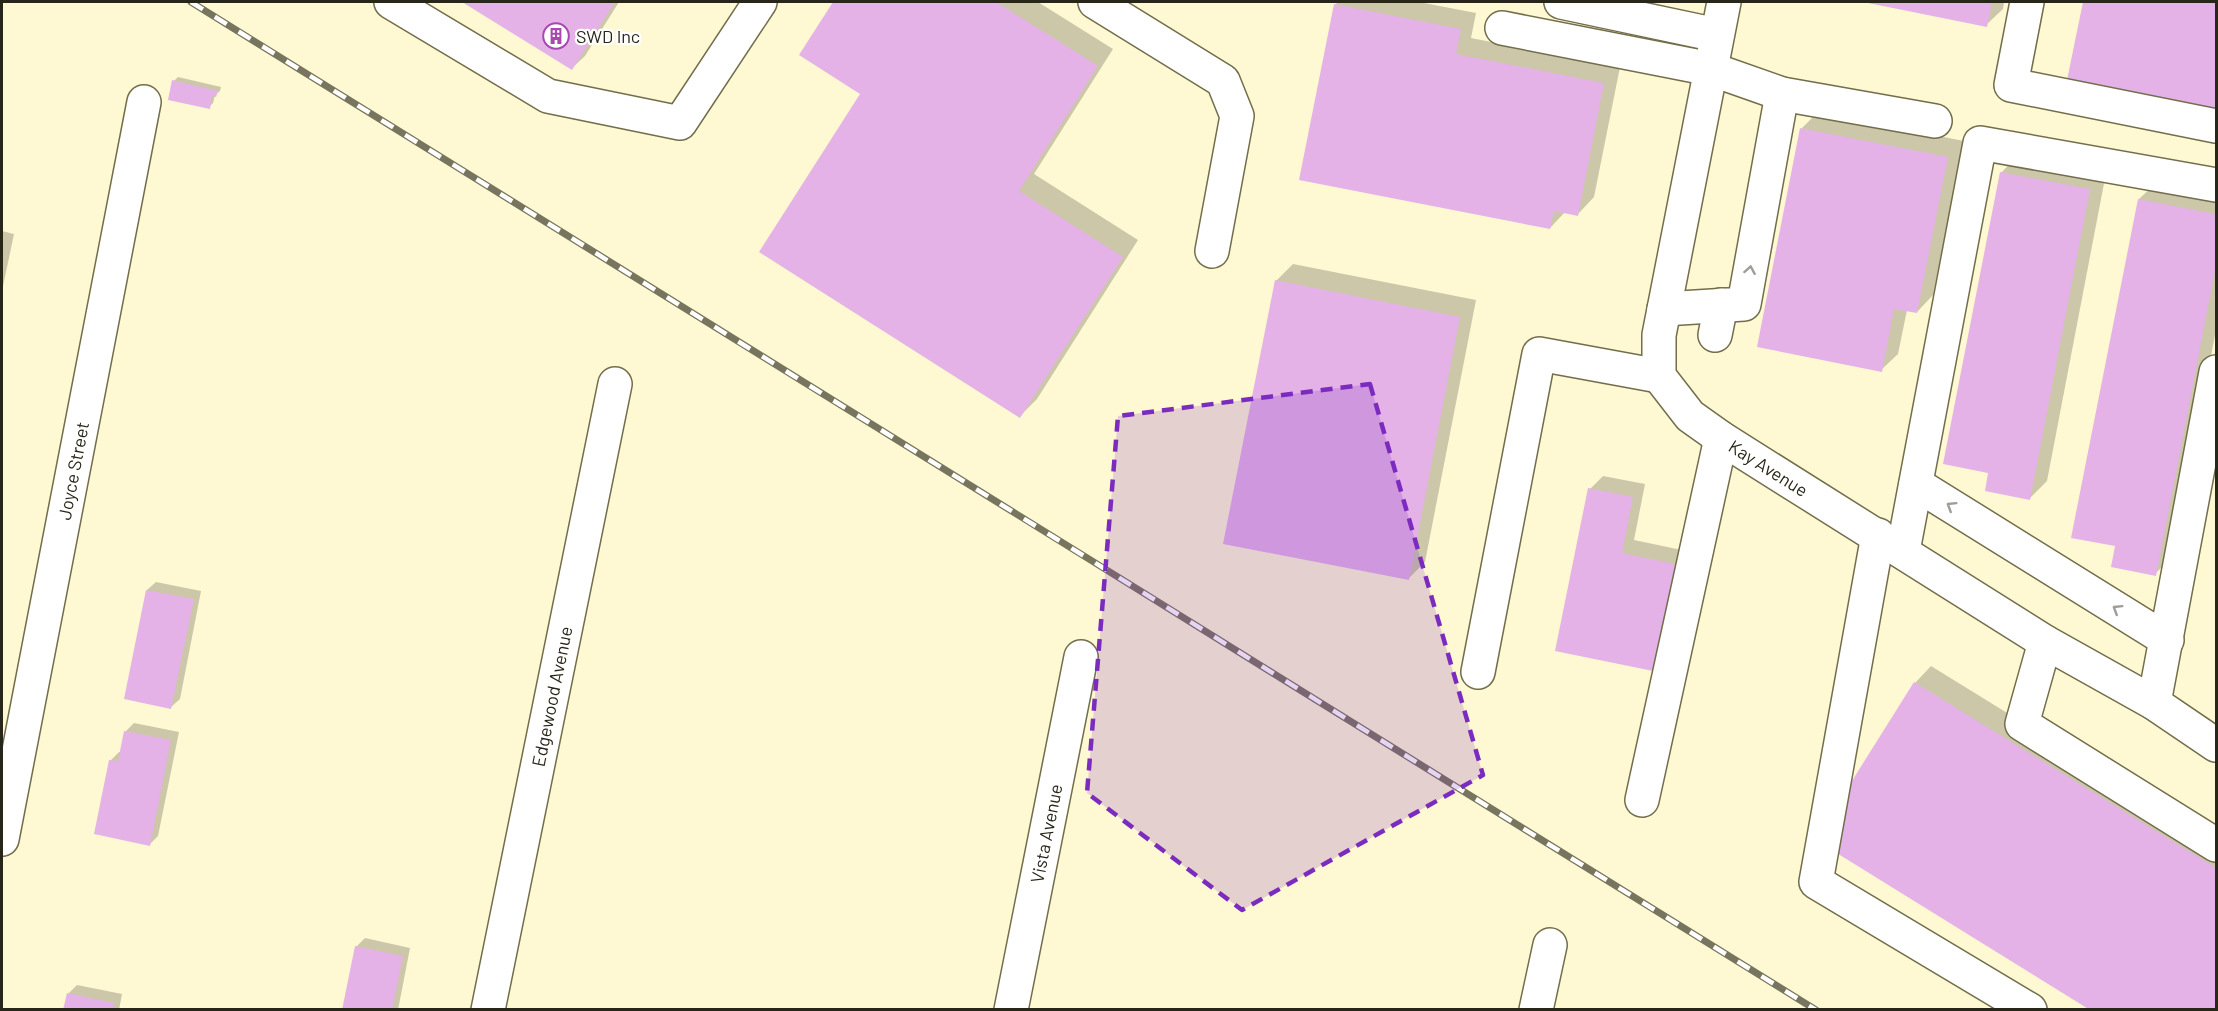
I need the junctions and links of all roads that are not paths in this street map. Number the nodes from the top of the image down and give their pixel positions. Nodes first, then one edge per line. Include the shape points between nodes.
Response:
1 (391, 2) edge
2 (760, 2) edge
3 (1095, 2) edge
4 (1562, 2) edge
5 (1724, 2) edge
6 (2027, 2) edge
7 (1502, 28) dead end
8 (1718, 35) junction
9 (1711, 69) junction
10 (1782, 94) junction
11 (144, 102) dead end
12 (1935, 121) dead end
13 (2217, 126) edge
14 (2217, 185) edge
15 (1212, 251) dead end
16 (1664, 309) junction
17 (2217, 372) edge
18 (1659, 376) junction
19 (615, 384) dead end
20 (1721, 438) junction
21 (1916, 484) junction
22 (1890, 543) junction
23 (2167, 640) junction
24 (2045, 642) junction
25 (1082, 657) dead end
26 (1478, 672) dead end
27 (2154, 704) junction
28 (2217, 745) edge
29 (1642, 800) dead end
30 (2, 839) edge
31 (2217, 845) edge
32 (1550, 945) dead end
33 (488, 1010) edge
34 (1011, 1010) edge
35 (1536, 1010) edge
36 (2030, 1010) edge

1 - 2 street via 548,96 680,123
3 - 15 street via 1223,81 1237,116
4 - 8 street
5 - 8 street
6 - 13 street via 2011,85
7 - 9 street
8 - 9 street
9 - 10 street
9 - 16 street
10 - 12 street
16 -> 10 street via 1718,320 1744,304
11 - 30 street, Joyce Street
14 - 21 street via 1980,143
16 - 18 street via 1659,335
17 - 23 street
18 - 20 street, Kay Avenue via 1690,416
18 - 26 street via 1539,354
19 - 33 street, Edgewood Avenue
20 - 22 street, Kay Avenue
20 - 29 street
21 - 22 street
23 -> 21 street
22 - 24 street, Kay Avenue
22 - 36 street via 1816,882
23 - 27 street
24 - 27 street, Kay Avenue
24 - 31 street via 2022,724
25 - 34 street, Vista Avenue
27 - 28 street, Kay Avenue
32 - 35 street

